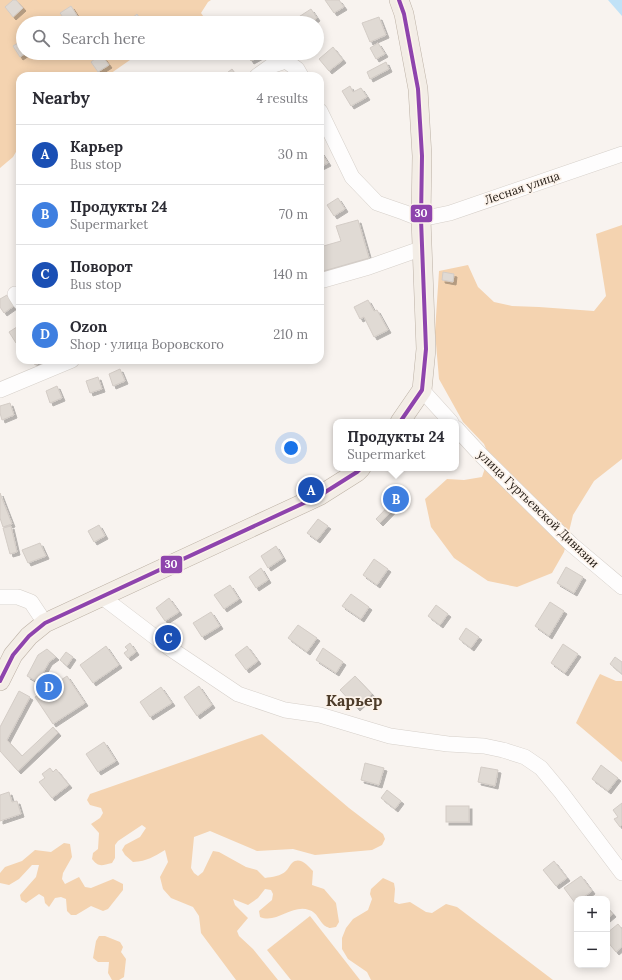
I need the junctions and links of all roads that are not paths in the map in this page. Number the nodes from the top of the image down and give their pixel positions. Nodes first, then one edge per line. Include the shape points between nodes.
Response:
1 (399, 0) edge
2 (263, 72) edge
3 (298, 72) edge
4 (324, 120) edge
5 (622, 154) edge
6 (422, 219) junction
7 (423, 248) junction
8 (324, 281) edge
9 (58, 364) edge
10 (0, 390) edge
11 (422, 390) junction
12 (402, 419) edge
13 (448, 419) edge
14 (459, 431) edge
15 (358, 471) edge
16 (622, 587) edge
17 (101, 596) junction
18 (0, 597) edge
19 (45, 622) junction
20 (0, 681) edge
21 (622, 873) edge

1 - 6 main road via 418,89
2 - 3 street via 271,66 286,61
4 - 6 street via 352,177 377,203
5 - 6 street, Лесная улица via 450,213
6 - 7 main road
7 - 8 street
7 - 11 main road via 426,349
9 - 10 street
11 - 12 main road
11 - 13 street
14 - 16 street, улица Гуртьевской Дивизии via 571,544
15 - 17 main road via 319,496
17 - 19 main road
17 - 21 street via 168,647 238,694 285,710 320,715 390,736 484,746 525,757 542,768
18 - 19 street via 18,597 31,602
19 - 20 main road via 13,655

